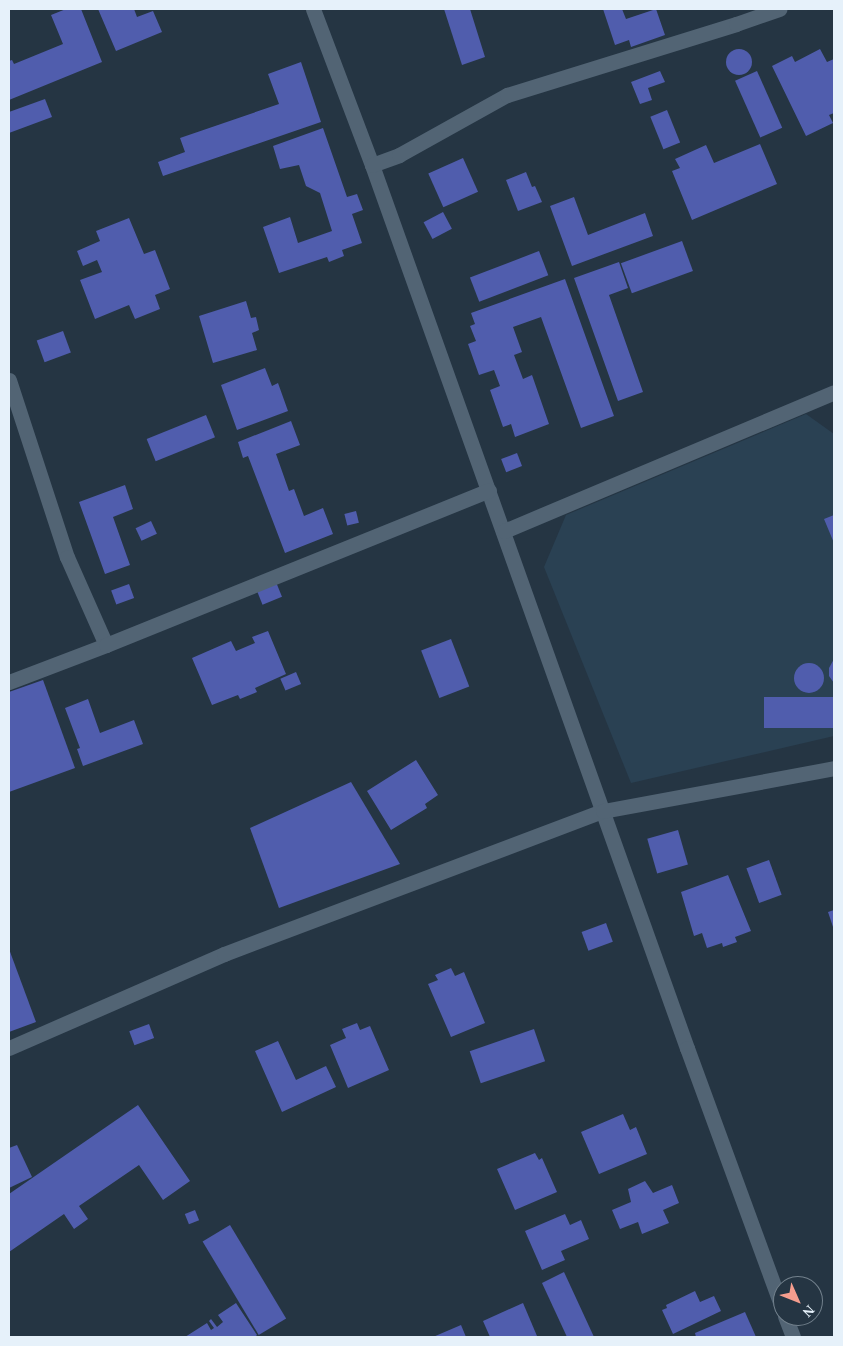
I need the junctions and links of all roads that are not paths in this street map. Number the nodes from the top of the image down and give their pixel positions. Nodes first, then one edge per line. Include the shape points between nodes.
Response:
1 (313, 9) edge
2 (779, 9) edge
3 (372, 165) junction
4 (9, 380) edge
5 (834, 392) edge
6 (489, 490) junction
7 (504, 532) junction
8 (106, 645) junction
9 (9, 682) edge
10 (834, 768) edge
11 (603, 811) junction
12 (9, 1048) edge
13 (773, 1283) edge

1 - 3 street
2 - 3 street via 506,95 399,155
3 - 6 street
4 - 8 street via 67,557
5 - 7 street
6 - 7 street
6 - 8 street
7 - 11 street
8 - 9 street
10 - 11 street
11 - 12 street via 224,954
11 - 13 street

